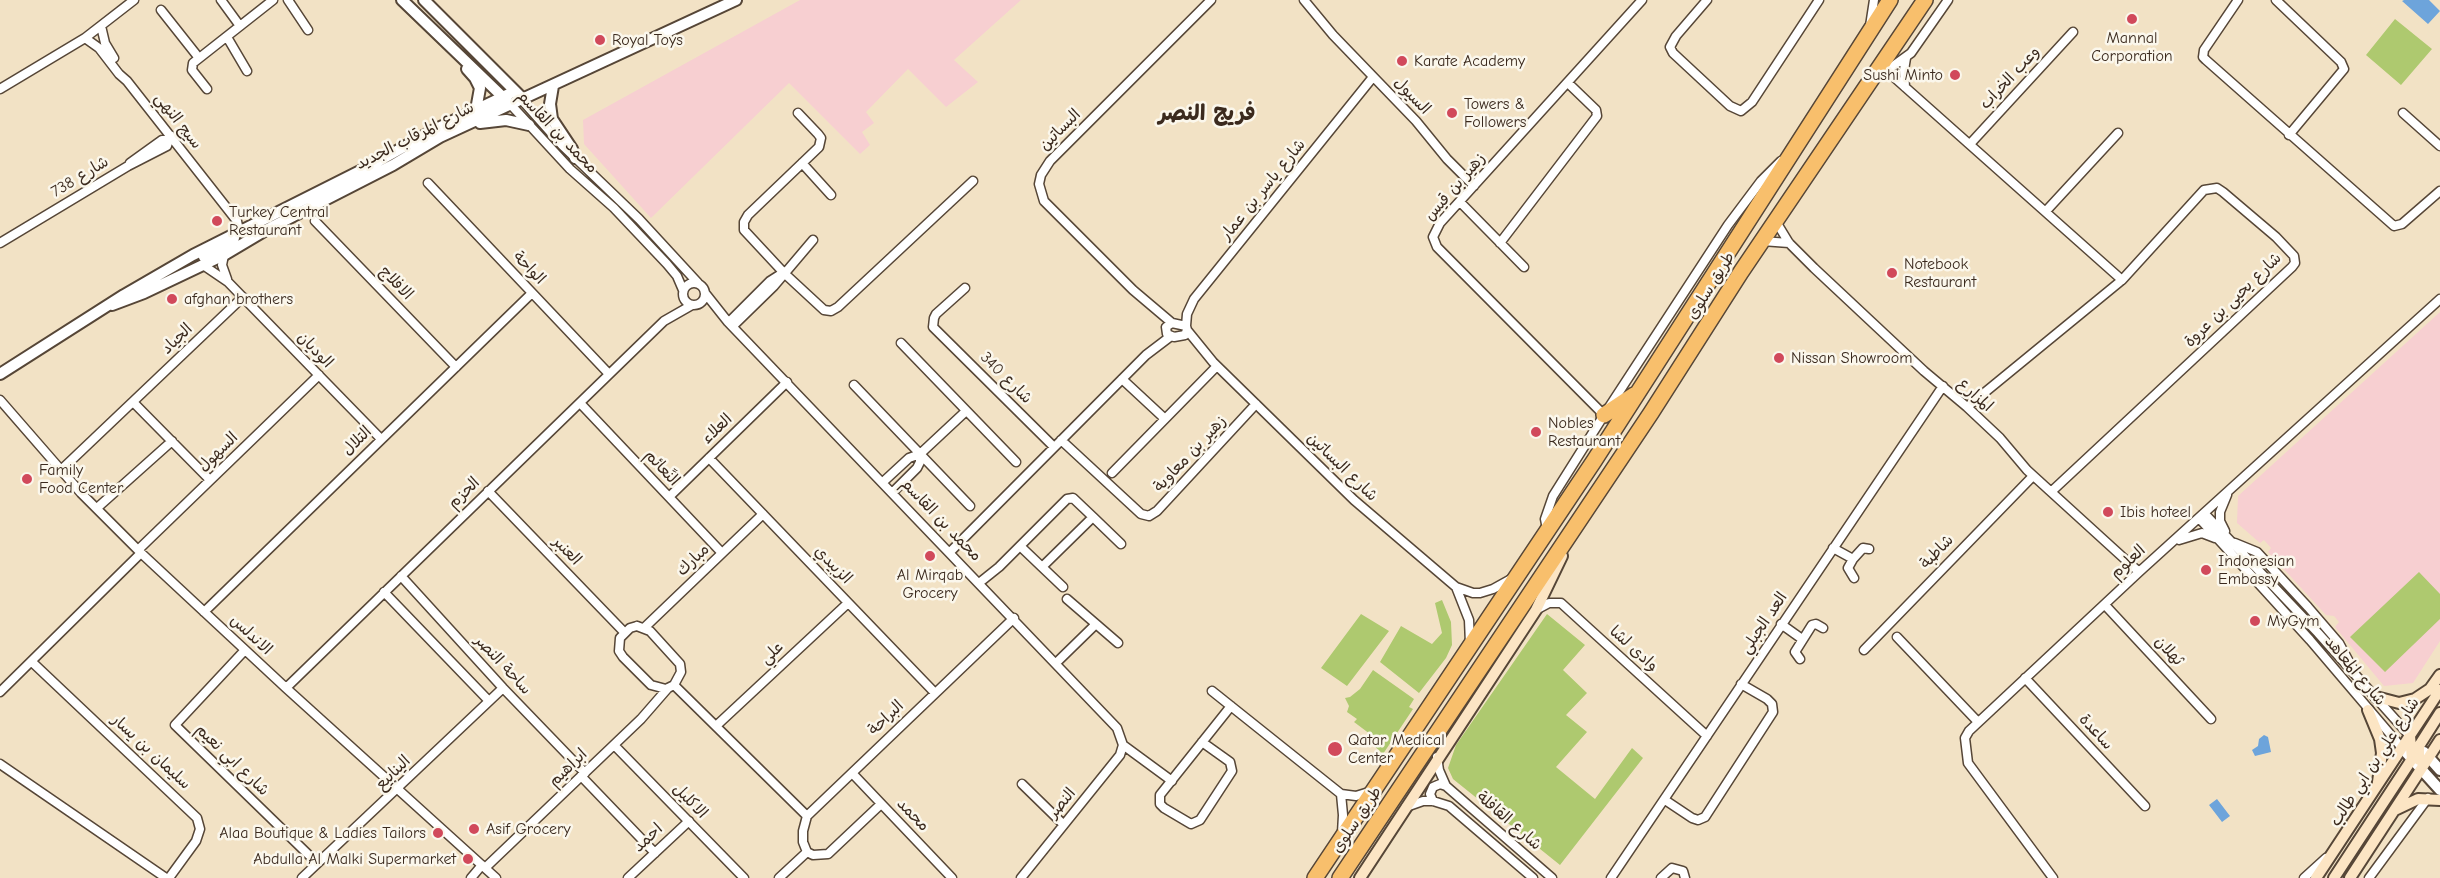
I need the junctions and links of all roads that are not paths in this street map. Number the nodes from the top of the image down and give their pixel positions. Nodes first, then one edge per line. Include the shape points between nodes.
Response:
1 (134, 0) edge
2 (221, 0) edge
3 (273, 0) edge
4 (288, 0) edge
5 (402, 0) edge
6 (424, 0) edge
7 (736, 0) edge
8 (1211, 0) edge
9 (1304, 0) edge
10 (1642, 0) edge
11 (1707, 0) edge
12 (1819, 0) edge
13 (1874, 0) edge
14 (1890, 0) edge
15 (1925, 0) edge
16 (1948, 0) edge
17 (2238, 0) edge
18 (2276, 0) edge
19 (161, 10) dead end
20 (101, 26) junction
21 (240, 26) junction
22 (308, 30) dead end
23 (1869, 30) junction
24 (2073, 32) dead end
25 (226, 36) junction
26 (85, 38) junction
27 (446, 41) junction
28 (199, 58) junction
29 (1906, 58) junction
30 (247, 71) dead end
31 (1887, 71) junction
32 (1373, 77) junction
33 (127, 81) junction
34 (1869, 82) junction
35 (1568, 83) junction
36 (553, 86) junction
37 (1905, 87) junction
38 (0, 89) edge
39 (207, 89) dead end
40 (519, 95) junction
41 (507, 101) junction
42 (476, 110) junction
43 (798, 113) dead end
44 (2403, 113) dead end
45 (468, 125) junction
46 (529, 125) junction
47 (2118, 134) dead end
48 (2289, 135) junction
49 (171, 138) junction
50 (1970, 144) junction
51 (2440, 146) edge
52 (1791, 154) junction
53 (575, 158) junction
54 (802, 163) junction
55 (973, 181) dead end
56 (428, 183) dead end
57 (1474, 186) junction
58 (2440, 191) edge
59 (831, 195) dead end
60 (1460, 202) junction
61 (2046, 211) junction
62 (1775, 220) junction
63 (315, 221) dead end
64 (239, 231) junction
65 (813, 240) dead end
66 (1762, 241) junction
67 (0, 243) edge
68 (1500, 243) junction
69 (1789, 243) junction
70 (224, 255) junction
71 (203, 265) junction
72 (1524, 267) dead end
73 (784, 273) junction
74 (181, 276) junction
75 (2122, 280) junction
76 (228, 282) junction
77 (698, 283) junction
78 (965, 288) dead end
79 (683, 292) junction
80 (532, 293) junction
81 (705, 293) junction
82 (243, 297) junction
83 (2440, 299) edge
84 (112, 305) junction
85 (694, 305) junction
86 (664, 321) junction
87 (730, 324) junction
88 (1186, 328) junction
89 (1169, 331) junction
90 (901, 343) dead end
91 (1215, 364) junction
92 (456, 367) junction
93 (0, 374) edge
94 (609, 374) junction
95 (319, 375) junction
96 (1122, 379) junction
97 (787, 382) junction
98 (854, 385) dead end
99 (1943, 386) junction
100 (1638, 392) junction
101 (0, 400) edge
102 (133, 402) junction
103 (580, 403) junction
104 (1256, 404) junction
105 (1967, 407) junction
106 (965, 412) junction
107 (1604, 415) junction
108 (1164, 418) junction
109 (381, 439) junction
110 (1061, 440) junction
111 (172, 441) junction
112 (1054, 447) junction
113 (920, 454) junction
114 (709, 458) junction
115 (1016, 462) dead end
116 (60, 471) junction
117 (1112, 473) dead end
118 (2033, 476) junction
119 (210, 480) junction
120 (883, 482) junction
121 (488, 491) junction
122 (2052, 491) junction
123 (893, 492) junction
124 (2228, 492) junction
125 (669, 497) junction
126 (970, 507) dead end
127 (97, 508) junction
128 (1584, 512) junction
129 (763, 513) junction
130 (2202, 516) junction
131 (1093, 518) junction
132 (1547, 530) junction
133 (2227, 541) junction
134 (1120, 544) dead end
135 (2170, 544) junction
136 (1020, 546) junction
137 (1833, 548) junction
138 (1869, 549) dead end
139 (139, 551) junction
140 (950, 552) junction
141 (722, 553) junction
142 (1853, 559) junction
143 (1042, 567) junction
144 (2139, 572) junction
145 (401, 576) junction
146 (1516, 576) junction
147 (1854, 578) dead end
148 (981, 585) junction
149 (1063, 587) dead end
150 (1456, 587) junction
151 (384, 592) junction
152 (1067, 599) dead end
153 (848, 603) junction
154 (2105, 605) junction
155 (1536, 610) junction
156 (204, 612) junction
157 (1014, 618) junction
158 (1096, 624) junction
159 (1781, 624) junction
160 (644, 628) junction
161 (1823, 628) dead end
162 (624, 632) junction
163 (1897, 637) dead end
164 (1802, 639) junction
165 (1118, 643) dead end
166 (1470, 648) junction
167 (245, 650) junction
168 (1864, 650) dead end
169 (1800, 659) dead end
170 (32, 662) junction
171 (1056, 663) junction
172 (2440, 675) edge
173 (2025, 678) junction
174 (1741, 684) junction
175 (671, 687) junction
176 (286, 688) junction
177 (503, 688) junction
178 (2440, 690) edge
179 (1212, 691) dead end
180 (0, 692) edge
181 (935, 693) junction
182 (2376, 697) junction
183 (489, 701) junction
184 (1231, 706) junction
185 (2368, 710) junction
186 (2440, 713) edge
187 (2211, 719) dead end
188 (1978, 722) junction
189 (716, 726) junction
190 (1707, 736) junction
191 (2410, 736) junction
192 (2440, 740) edge
193 (1202, 742) junction
194 (614, 745) junction
195 (1123, 745) junction
196 (2419, 746) junction
197 (2402, 748) junction
198 (1437, 757) junction
199 (2429, 758) junction
200 (2412, 759) junction
201 (0, 764) edge
202 (2421, 769) junction
203 (2440, 770) edge
204 (852, 773) junction
205 (583, 774) junction
206 (1172, 781) junction
207 (1022, 783) dead end
208 (1446, 786) junction
209 (2377, 786) junction
210 (398, 789) junction
211 (1375, 790) junction
212 (2440, 790) edge
213 (1341, 794) junction
214 (2434, 799) edge
215 (1665, 800) junction
216 (1433, 801) junction
217 (881, 804) junction
218 (2145, 806) dead end
219 (1403, 809) junction
220 (2394, 811) junction
221 (807, 816) junction
222 (689, 821) junction
223 (1063, 824) junction
224 (1342, 836) junction
225 (2335, 850) junction
226 (807, 852) junction
227 (655, 853) junction
228 (317, 863) junction
229 (484, 867) junction
230 (168, 878) edge
231 (302, 878) edge
232 (471, 878) edge
233 (496, 878) edge
234 (628, 878) edge
235 (744, 878) edge
236 (779, 878) edge
237 (952, 878) edge
238 (1021, 878) edge
239 (1315, 878) edge
240 (1340, 878) edge
241 (1360, 878) edge
242 (1533, 878) edge
243 (1552, 878) edge
244 (1611, 878) edge
245 (1661, 878) edge
246 (1685, 878) edge
247 (2053, 878) edge
248 (2304, 878) edge
249 (2316, 878) edge
250 (2334, 878) edge
251 (2350, 878) edge
252 (2368, 878) edge

1 - 20 street
2 - 21 street
3 - 21 street
4 - 22 street
5 - 27 street, محمد بن القاسم
6 - 40 street, محمد بن القاسم
7 - 36 street, شارع المرقاب الجديد
8 - 89 street, البساتين via 1050,160 1041,175 1040,193 1044,201
9 - 32 street, السيول
10 - 35 street, زهير بن قيس
11 - 12 street via 1670,47 1730,106 1741,111 1752,102
13 - 23 street, طريق سلوى
14 - 23 highway, طريق سلوى
15 - 34 highway, طريق سلوى
16 - 29 street, طريق سلوى
17 - 48 street via 2203,57
18 - 48 street via 2344,69
19 - 28 street
20 - 26 street
20 - 33 street via 105,43
21 - 25 street
23 - 52 highway, طريق سلوى
24 - 50 street, وعب الخراب
25 - 28 street
25 - 30 street
26 - 33 street, سيج النهي via 99,48
26 - 38 street
27 - 41 street, محمد بن القاسم
27 - 42 street via 451,53 478,82
28 - 39 street via 191,68
29 - 31 street, طريق سلوى
29 - 37 street
31 - 34 street, طريق سلوى
31 - 37 street
32 - 57 street, السيول
32 - 88 street, شارع ياسر بن عمار via 1194,299
33 - 49 street, سيج النهي
34 - 62 highway, طريق سلوى
35 - 57 street, زهير بن قيس
35 - 68 street via 1596,110 1597,116
36 - 40 street, شارع المرقاب الجديد
36 - 53 street via 552,119
37 - 50 street
40 - 41 street, شارع المرقاب الجديد
40 - 53 street, محمد بن القاسم
41 - 42 street, شارع المرقاب الجديد
41 - 45 street, شارع المرقاب الجديد
41 - 46 street, محمد بن القاسم
42 - 64 street, شارع المرقاب الجديد
43 - 54 street via 821,138 819,147
44 - 51 street
45 - 46 street via 506,120
45 - 70 street, شارع المرقاب الجديد
46 - 79 street, محمد بن القاسم via 667,264
47 - 61 street
48 - 58 street via 2394,226 2402,224
49 - 64 street, سيج النهي via 237,221
49 - 67 street, شارع 738 via 162,140 128,166
50 - 61 street
52 - 100 highway, طريق سلوى
52 - 107 street, طريق سلوى via 1776,165 1742,206
53 - 77 street, محمد بن القاسم via 633,212
54 - 59 street
54 - 73 street via 744,222 747,234
55 - 73 street via 838,308 824,310
56 - 80 street, الواحة
57 - 60 street, زهير بن قيس
60 - 68 street
60 - 107 street, زهير بن قيس via 1435,230 1434,242
61 - 75 street
62 - 66 highway, طريق سلوى
62 - 69 street, المزارع
63 - 92 street, الافلاج
64 - 74 street via 230,243 190,265
64 - 84 street, شارع المرقاب الجديد via 176,264
65 - 73 street
66 - 69 street
66 - 128 highway, طريق سلوى
68 - 72 street
69 - 99 street, المزارع
70 - 71 street, شارع المرقاب الجديد
70 - 76 street via 223,270
71 - 74 street, شارع المرقاب الجديد
71 - 76 street, الوديان
73 - 87 street
74 - 84 street, شارع المرقاب الجديد
75 - 105 street, شارع يحيى بن عروة
75 - 122 street, شارع يحيى بن عروة via 2197,195 2210,188 2223,192 2260,222 2295,260 2292,267
76 - 82 street, الوديان
77 - 79 street via 691,283
77 - 81 street
78 - 112 street, شارع 340 via 934,318 933,327
79 - 85 street via 686,302
79 - 86 street, الحزم
80 - 92 street, التلال
80 - 94 street, الواحة
81 - 85 street via 703,301
81 - 87 street, محمد بن القاسم
82 - 95 street, الوديان
82 - 102 street, الجياد
83 - 124 street, العلوم
84 - 93 street, شارع المرقاب الجديد
85 - 86 street, الحزم
85 - 87 street, محمد بن القاسم
86 - 94 street, الحزم
87 - 97 street, محمد بن القاسم
88 - 89 street
88 - 89 street via 1183,336
88 - 91 street, شارع البساتين
89 - 91 street, شارع البساتين
89 - 96 street
90 - 106 street
91 - 104 street, شارع البساتين
91 - 108 street
92 - 109 street, التلال
94 - 103 street, الحزم
95 - 109 street, الوديان
95 - 119 street, السهول
96 - 108 street
96 - 110 street
97 - 114 street, العلاء
97 - 120 street, محمد بن القاسم
98 - 113 street
99 - 105 street, المزارع
99 - 137 street, العد الجبلي
100 - 107 highway
100 - 132 highway, طريق سلوى
101 - 116 street, الاندلس
102 - 111 street
102 - 116 street, الجياد
103 - 121 street, الحزم
103 - 125 street, النًعائم
104 - 110 street, زهير بن معاوية via 1149,516 1141,514
104 - 150 street, شارع البساتين via 1354,500
105 - 118 street, المزارع
106 - 113 street
106 - 115 street
107 - 132 street, طريق سلوى via 1553,496 1545,519
108 - 117 street
109 - 156 street, التلال
110 - 112 street
111 - 119 street
111 - 127 street
112 - 140 street
113 - 120 street via 905,461
113 - 123 street via 917,468
113 - 126 street
114 - 125 street, العلاء
114 - 129 street, الزبيدي
116 - 127 street, الاندلس
118 - 122 street, المزارع
118 - 168 street, شاطبة
119 - 139 street, السهول
120 - 123 street, محمد بن القاسم
121 - 145 street, الحزم
121 - 162 street, العنبر
122 - 144 street, المزارع
123 - 140 street, محمد بن القاسم
124 - 130 street, العلوم
124 - 133 street via 2220,512
125 - 141 street, النًعائم
127 - 139 street, الاندلس
128 - 155 main road, طريق سلوى
128 - 240 highway, طريق سلوى
129 - 141 street, مبارك
129 - 153 street, الزبيدي
130 - 133 street, شارع المعاهد
130 - 135 street, العلوم
131 - 134 street
131 - 136 street via 1070,498
131 - 143 street
132 - 146 highway, طريق سلوى
133 - 135 street via 2202,533
133 - 182 street, شارع المعاهد via 2302,615
133 - 185 street, شارع المعاهد
135 - 144 street, العلوم
136 - 143 street
136 - 148 street
137 - 142 street
137 - 159 street, العد الجبلي
138 - 142 street via 1860,549
139 - 156 street, الاندلس
139 - 170 street, السهول
140 - 148 street, محمد بن القاسم
141 - 160 street, مبارك
142 - 147 street via 1848,568
143 - 149 street
144 - 154 street, العلوم
145 - 151 street, الحزم
145 - 177 street, ساحة النصر
146 - 150 street via 1485,592 1473,593
146 - 166 highway, طريق سلوى
148 - 157 street, محمد بن القاسم
150 - 166 street, شارع البساتين via 1469,620
151 - 176 street, الحزم
151 - 183 street
152 - 158 street
153 - 181 street, الزبيدي
153 - 189 street, علي
154 - 173 street, العلوم
154 - 187 street, ثهلان
155 - 190 street, وادى لشا via 1549,603 1561,603
155 - 198 main road, طريق سلوى
156 - 167 street, الاندلس
157 - 171 street, محمد بن القاسم
157 - 181 street, البراحة
158 - 165 street
158 - 171 street
159 - 164 street
159 - 174 street, العد الجبلي
160 - 162 street via 637,626
160 - 175 street via 680,664 681,672
161 - 164 street via 1812,625
162 - 175 street via 618,645 623,657 651,685 658,689
163 - 188 street
164 - 169 street via 1795,652
166 - 211 highway, طريق سلوى
167 - 176 street, الاندلس
167 - 228 street, شارع ابي نعيم via 175,725
170 - 180 street, السهول
170 - 230 street, سليمان بن يسار via 197,818 200,829 196,841
171 - 195 street, محمد بن القاسم via 1117,728
172 - 182 main road via 2430,689 2415,699 2399,703
173 - 188 street, العلوم
173 - 218 street, ساعدة
174 - 190 street, العد الجبلي
174 - 215 street via 1767,699 1773,712 1711,807 1698,819
175 - 189 street
175 - 194 street, ابراهيم
176 - 210 street, الاندلس
177 - 183 street, الينابيع
177 - 205 street, ساحة النصر
178 - 191 main road, شارع علي بن ابي طالب
179 - 184 street, طريق سلوى
181 - 204 street, البراحة
182 - 191 street, شارع المعاهد
183 - 210 street, الينابيع
184 - 193 street
184 - 213 street, طريق سلوى
185 - 197 street, شارع المعاهد
185 - 209 main road via 2382,753
186 - 196 main road
188 - 247 street, العلوم via 1965,738 1968,763
189 - 221 street
190 - 215 street, العد الجبلي
191 - 196 street, شارع المعاهد
191 - 197 main road, شارع علي بن ابي طالب
191 - 200 main road
192 - 199 main road
193 - 206 street
193 - 206 street via 1230,762 1232,771 1197,823 1187,823 1160,804 1160,795
194 - 205 street, ابراهيم
194 - 222 street, الاكليل
195 - 206 street
195 - 223 street, النصر via 1114,764
196 - 199 street, شارع المعاهد
196 - 202 main road
197 - 200 street, شارع المعاهد
197 - 209 main road, شارع علي بن ابي طالب
198 - 208 street
198 - 219 main road, طريق سلوى
199 - 202 main road
199 - 203 street, شارع المعاهد
200 - 202 street, شارع المعاهد
200 - 250 main road
201 - 230 street
202 - 212 street, شارع المعاهد
202 - 220 main road
204 - 217 street, محمد
204 - 221 street, البراحة
205 - 227 street, ساحة النصر
205 - 229 street, ابراهيم
207 - 223 street
208 - 216 street via 1433,787
208 - 243 street, شارع القافلة
209 - 225 main road, شارع علي بن ابي طالب
210 - 228 street, الينابيع
210 - 229 street, الاندلس
211 - 213 street, طريق سلوى via 1356,796
211 - 224 highway, طريق سلوى
213 - 224 street, طريق سلوى
214 - 220 main road via 2410,801
214 - 252 street
215 - 244 street, العد الجبلي
216 - 219 street via 1416,802
216 - 242 street, شارع القافلة via 1449,806
217 - 226 street via 828,854
217 - 237 street, محمد
219 - 241 main road, طريق سلوى
220 - 251 main road
221 - 226 street via 803,831
222 - 227 street, احمد
222 - 235 street, الاكليل
223 - 238 street, النصر
224 - 239 highway, طريق سلوى
225 - 248 street, شارع علي بن ابي طالب
225 - 249 main road, شارع علي بن ابي طالب
226 - 236 street
227 - 234 street, احمد
228 - 231 street, الينابيع
229 - 232 street, ابراهيم
229 - 233 street, الاندلس
245 - 246 street via 1672,868 1683,871

